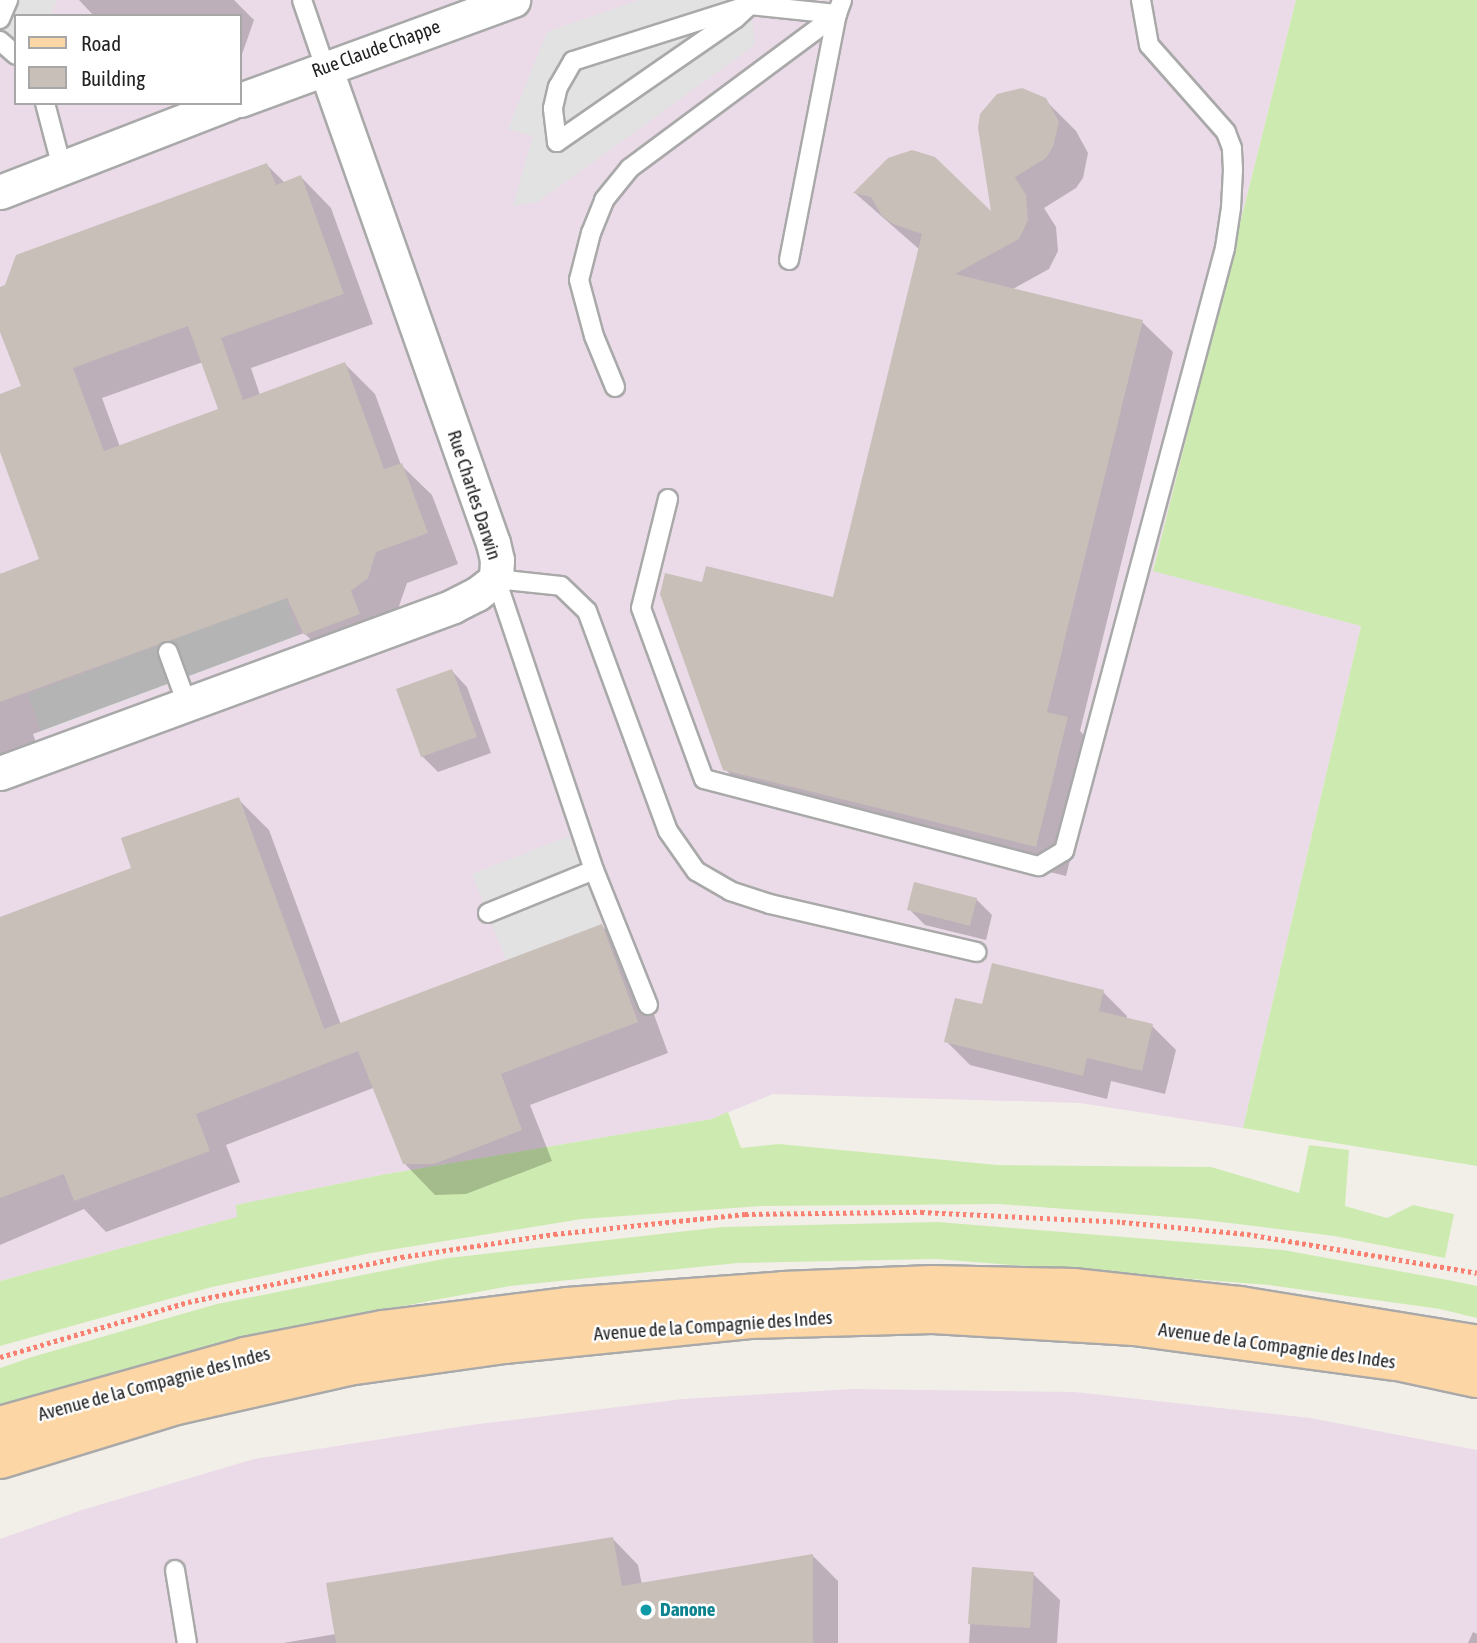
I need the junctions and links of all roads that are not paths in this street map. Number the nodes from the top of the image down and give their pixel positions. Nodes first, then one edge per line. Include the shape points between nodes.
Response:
1 (8, 0) edge
2 (302, 0) edge
3 (513, 0) edge
4 (1141, 0) edge
5 (750, 5) junction
6 (840, 7) edge
7 (0, 19) edge
8 (0, 41) edge
9 (14, 53) edge
10 (325, 67) junction
11 (242, 99) edge
12 (46, 105) edge
13 (225, 105) edge
14 (62, 168) junction
15 (0, 192) edge
16 (789, 260) dead end
17 (615, 387) dead end
18 (668, 499) dead end
19 (496, 579) junction
20 (167, 652) dead end
21 (187, 704) junction
22 (0, 773) edge
23 (594, 870) junction
24 (488, 913) dead end
25 (977, 952) dead end
26 (648, 1005) dead end
27 (1477, 1345) edge
28 (1477, 1360) edge
29 (1477, 1378) edge
30 (0, 1426) edge
31 (0, 1442) edge
32 (0, 1459) edge
33 (175, 1570) dead end
34 (187, 1643) edge

1 - 7 lane
2 - 10 lane
3 - 10 street, Rue Claude Chappe
4 - 18 lane via 1149,45 1226,132 1232,148 1231,208 1225,248 1064,851 1039,866 704,779 640,607
5 - 5 lane via 736,18 557,142 553,108 558,87 573,61
5 - 6 lane
6 - 16 lane
6 - 17 lane via 630,167 604,200 579,280 594,336
8 - 9 lane
10 - 11 street, Rue Claude Chappe
10 - 19 street, Rue Charles Darwin via 493,543 498,560
12 - 14 lane
13 - 14 street
14 - 15 street
19 - 21 street, Rue Charles Darwin via 453,606
19 - 23 lane
19 - 25 lane via 561,586 587,611 668,831 696,871 730,891 770,904
20 - 21 lane
21 - 22 street, Rue Charles Darwin
23 - 24 lane
23 - 26 lane
27 - 30 main road, Avenue de la Compagnie des Indes via 1240,1306 1073,1288 932,1285 783,1291 567,1307 383,1330 245,1357
28 - 31 lane, Avenue de la Compagnie des Indes via 1142,1309 1034,1301 863,1300 599,1318 318,1357 155,1393
29 - 32 main road, Avenue de la Compagnie des Indes via 1397,1361 1134,1326 933,1314 750,1319 503,1344 348,1366 177,1405
33 - 34 lane

